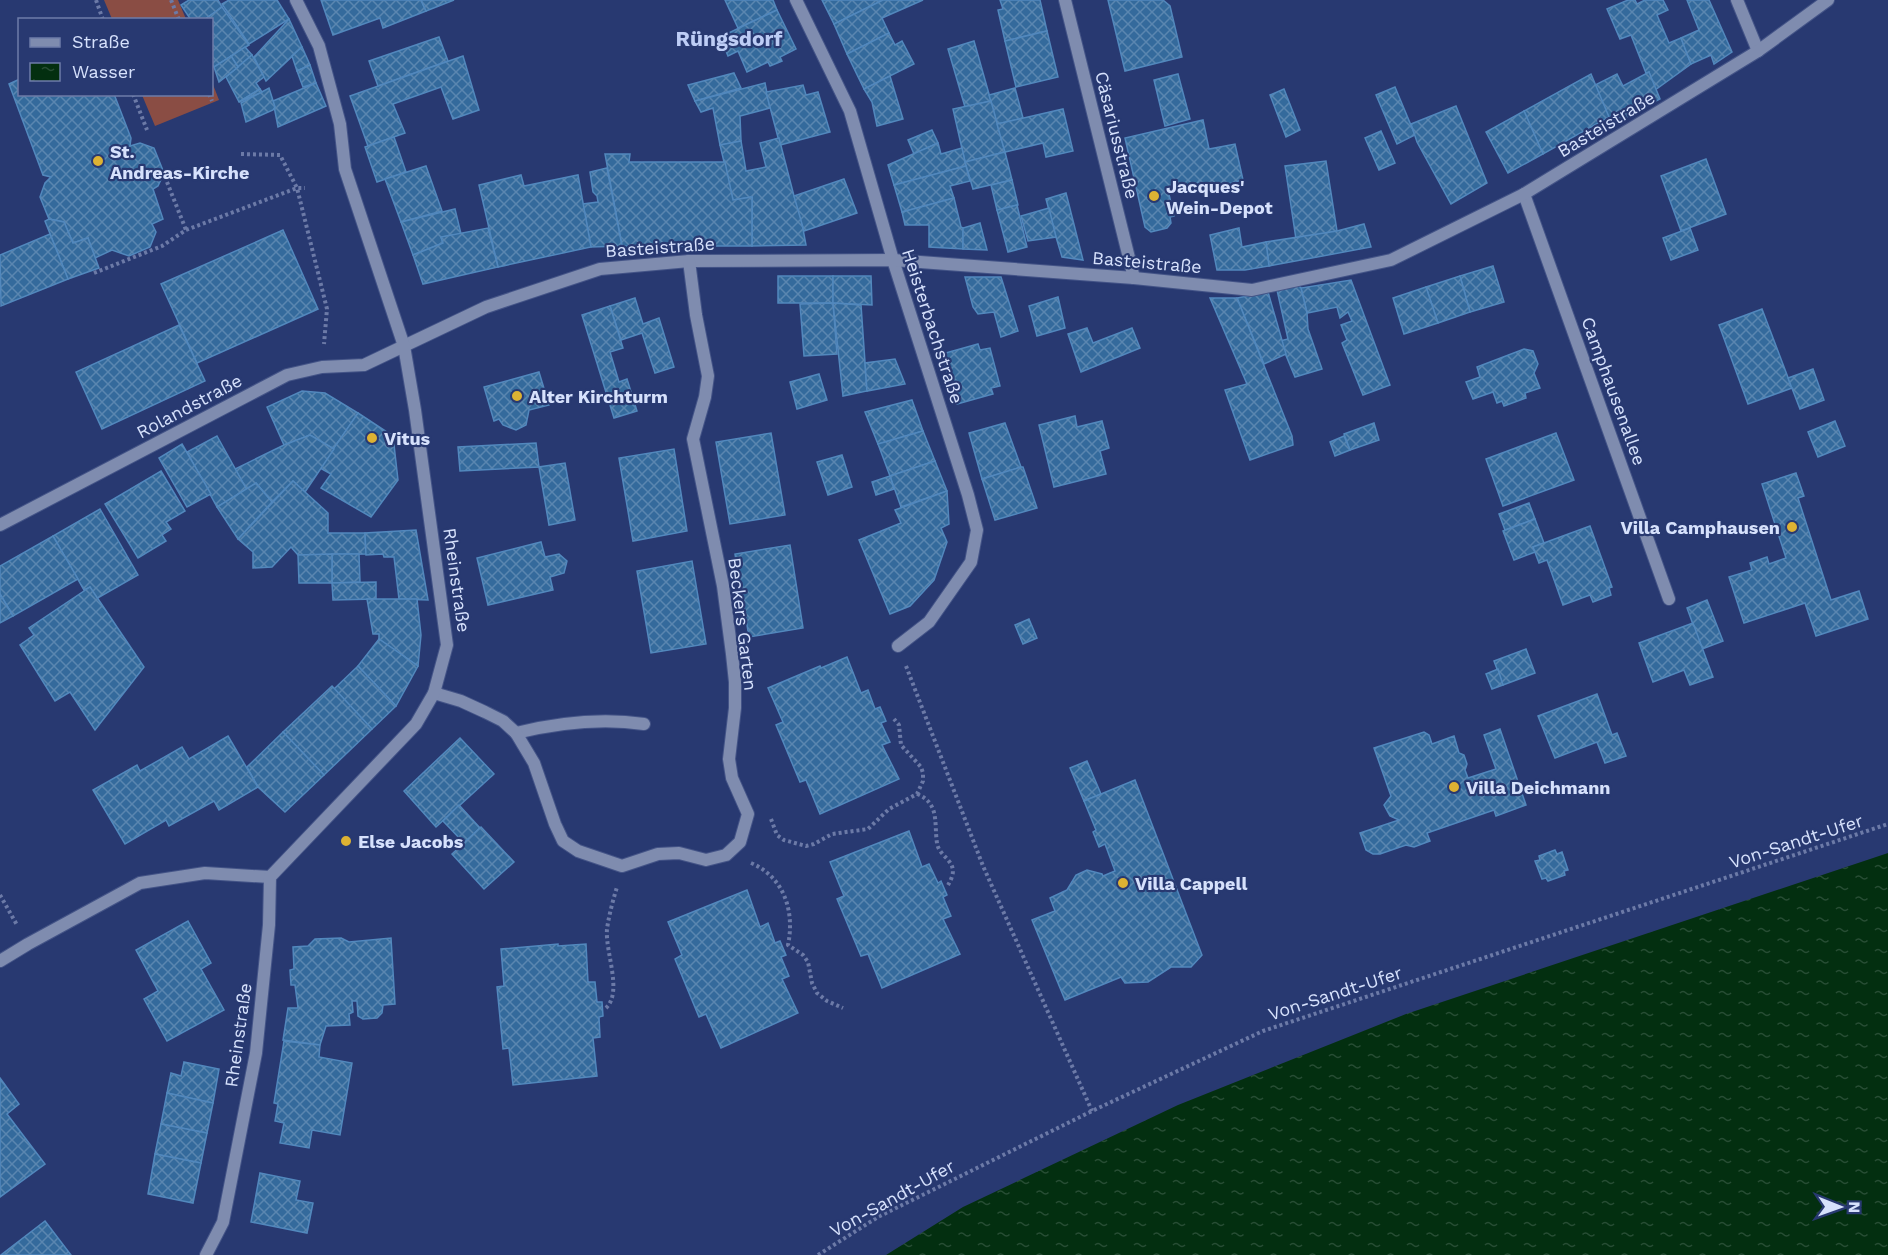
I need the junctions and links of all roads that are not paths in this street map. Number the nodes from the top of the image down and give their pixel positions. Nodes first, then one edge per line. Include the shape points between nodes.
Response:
1 (296, 0) edge
2 (796, 0) edge
3 (1065, 0) edge
4 (1737, 0) edge
5 (1828, 0) edge
6 (1758, 51) junction
7 (1524, 194) junction
8 (893, 260) junction
9 (689, 261) junction
10 (1134, 278) junction
11 (404, 346) junction
12 (1, 523) edge
13 (1669, 599) dead end
14 (898, 646) road end
15 (434, 693) junction
16 (644, 724) dead end
17 (516, 733) junction
18 (270, 876) junction
19 (0, 961) edge
20 (206, 1255) edge

1 - 11 street, Rheinstraße via 319,46 340,124 345,169
2 - 8 street, Heisterbachstraße via 850,111
3 - 10 street, Cäsariusstraße
4 - 6 street
5 - 6 street, Basteistraße
6 - 7 street, Basteistraße
7 - 10 street, Basteistraße via 1391,260 1252,290
7 - 13 street, Camphausenallee
8 - 9 street, Basteistraße
8 - 10 street, Basteistraße
8 - 14 street, Heisterbachstraße via 976,530 970,562 929,622
9 - 11 street, Basteistraße via 600,269 486,307
9 - 17 street, Beckers Garten via 708,376 693,439 723,586 732,654 732,778 748,814 740,842 726,855 706,860 679,853 658,854 622,866 578,851 563,841 534,762
11 - 12 street, Rolandstraße via 364,365 322,367 287,375
11 - 15 street, Rheinstraße via 447,645
15 - 17 street via 485,712
15 - 18 street, Rheinstraße via 416,724
16 - 17 street via 621,721 543,726
18 - 19 street via 205,873 140,883
18 - 20 street, Rheinstraße via 256,1053 223,1222

